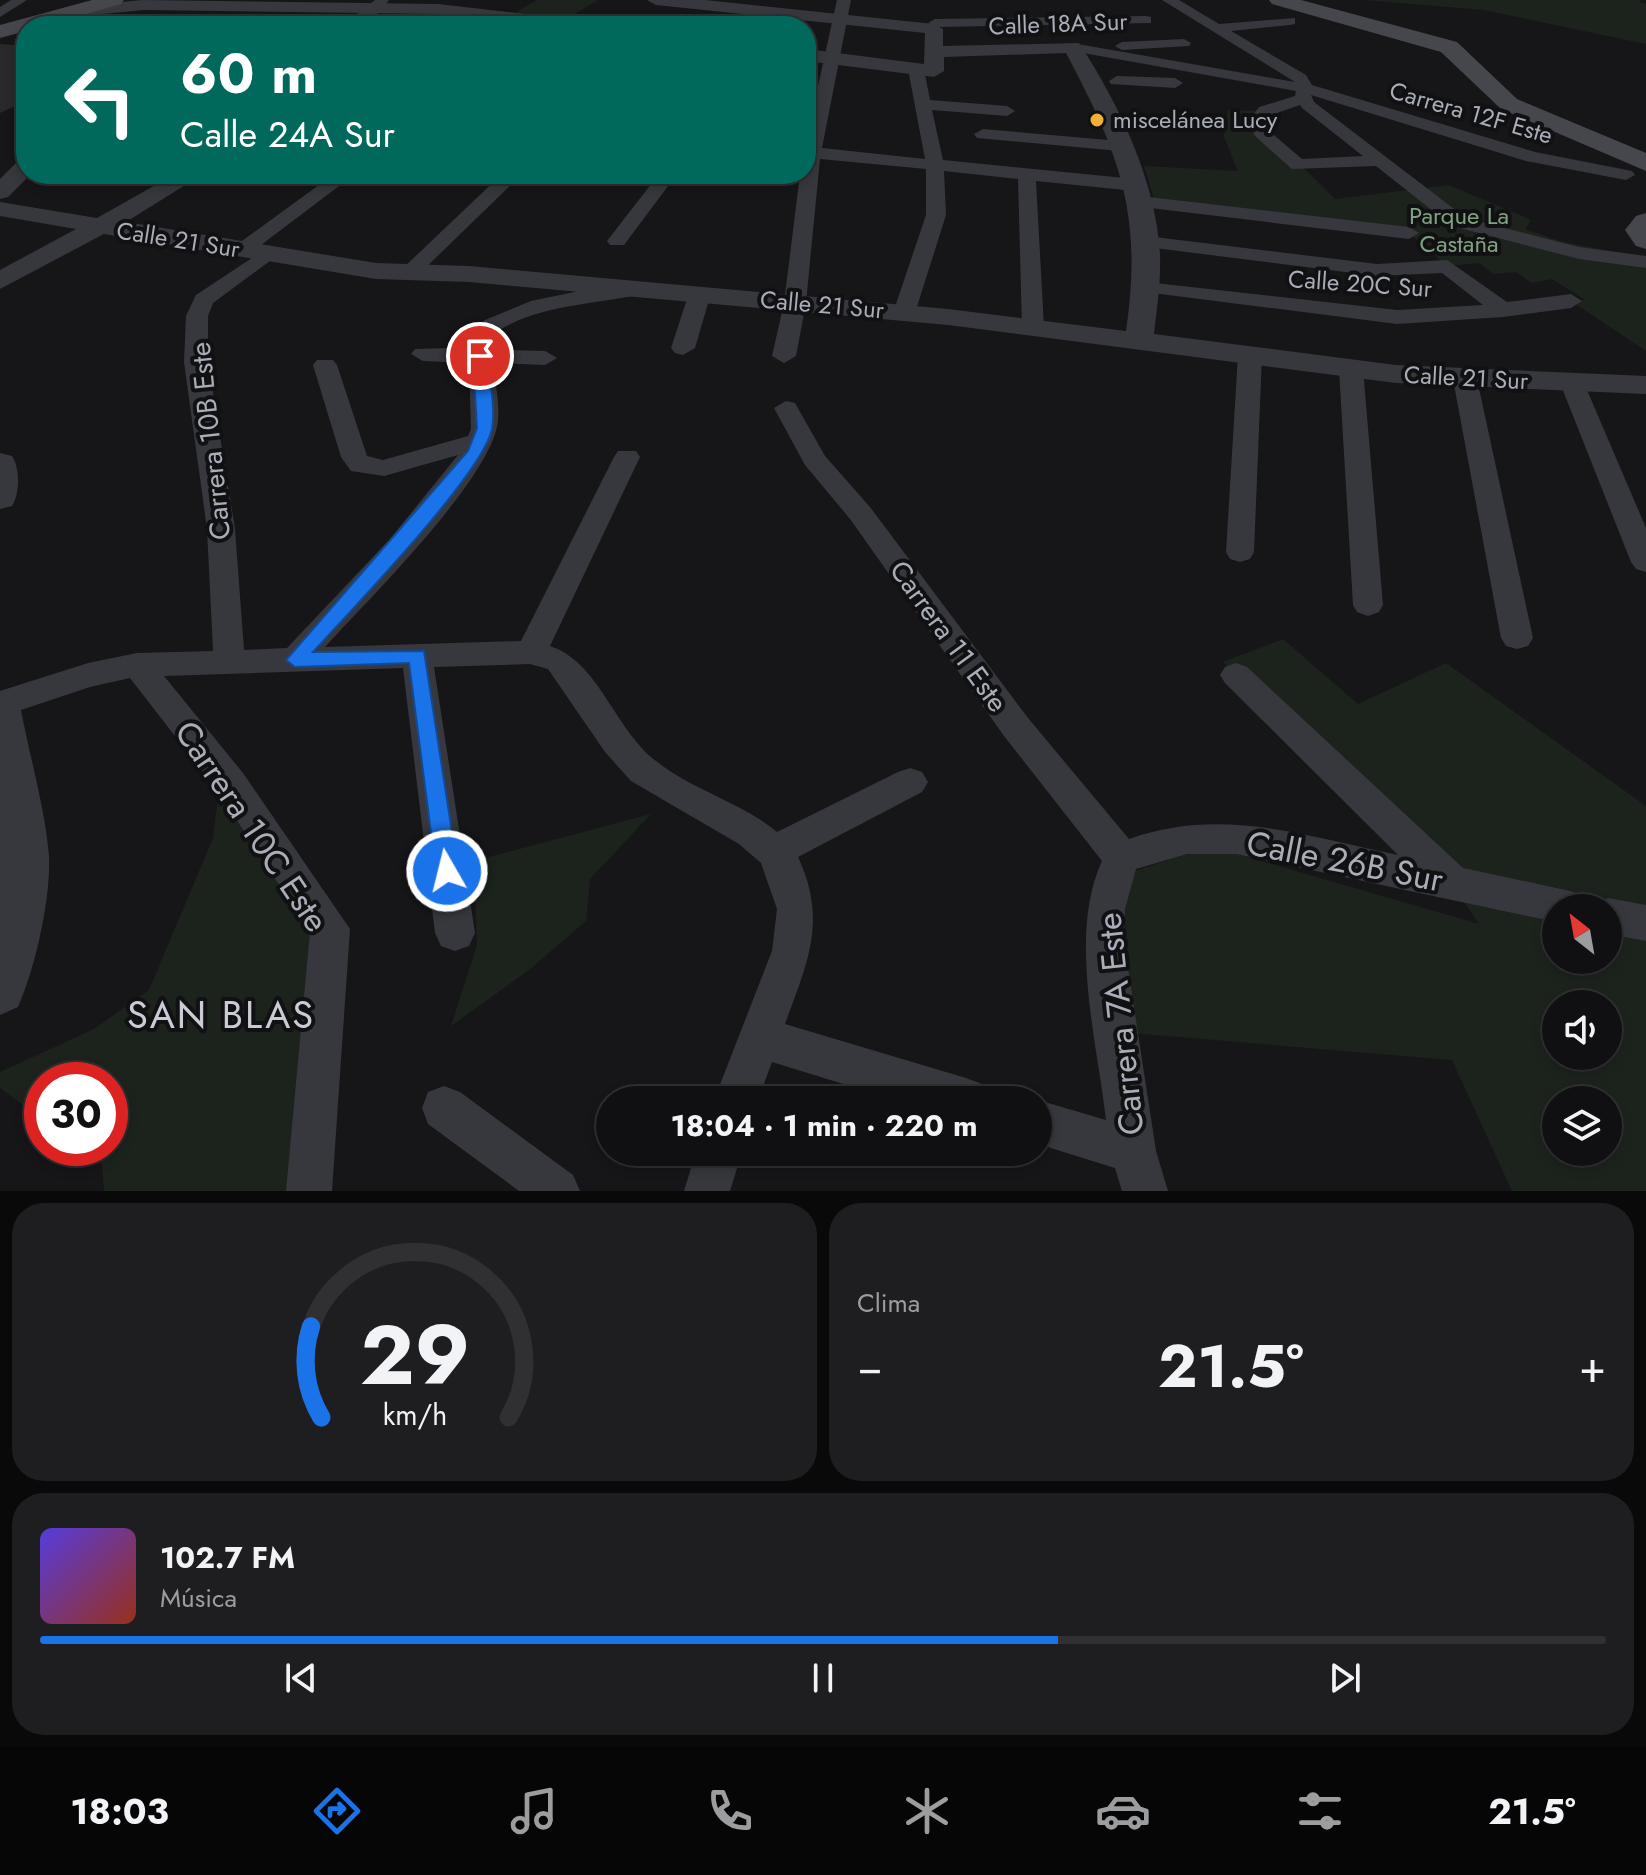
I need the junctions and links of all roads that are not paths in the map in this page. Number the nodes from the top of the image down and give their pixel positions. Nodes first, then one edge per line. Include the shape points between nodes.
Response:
1 (20, 0) edge
2 (114, 0) edge
3 (156, 0) edge
4 (477, 0) edge
5 (656, 0) edge
6 (844, 0) edge
7 (1045, 0) edge
8 (1169, 0) edge
9 (1279, 0) edge
10 (704, 2) edge
11 (192, 3) edge
12 (328, 5) edge
13 (378, 5) edge
14 (78, 6) edge
15 (443, 7) edge
16 (0, 13) edge
17 (26, 16) edge
18 (48, 16) edge
19 (498, 16) edge
20 (678, 16) edge
21 (809, 16) edge
22 (816, 17) edge
23 (839, 20) junction
24 (1146, 20) dead end
25 (935, 21) junction
26 (1290, 21) dead end
27 (1057, 22) junction
28 (1217, 28) junction
29 (1184, 43) dead end
30 (1072, 47) junction
31 (816, 56) edge
32 (830, 58) junction
33 (928, 64) junction
34 (1227, 77) junction
35 (1117, 81) dead end
36 (1304, 93) junction
37 (925, 105) junction
38 (1007, 111) dead end
39 (816, 121) edge
40 (983, 134) dead end
41 (1120, 146) junction
42 (816, 154) edge
43 (1378, 161) junction
44 (935, 165) junction
45 (1636, 169) edge
46 (1027, 174) junction
47 (16, 176) edge
48 (176, 184) edge
49 (334, 184) edge
50 (502, 184) edge
51 (660, 184) edge
52 (806, 184) edge
53 (0, 192) edge
54 (1137, 194) junction
55 (0, 209) edge
56 (1646, 222) edge
57 (97, 227) junction
58 (1368, 228) junction
59 (1409, 233) dead end
60 (1646, 240) edge
61 (617, 241) dead end
62 (1146, 242) junction
63 (254, 252) junction
64 (1646, 262) edge
65 (1377, 270) junction
66 (409, 273) junction
67 (0, 281) edge
68 (1145, 286) junction
69 (640, 288) junction
70 (700, 293) junction
71 (1571, 301) dead end
72 (795, 303) junction
73 (1503, 310) junction
74 (904, 313) junction
75 (1033, 327) junction
76 (1139, 340) junction
77 (683, 348) dead end
78 (423, 354) dead end
79 (1250, 355) junction
80 (468, 356) junction
81 (784, 356) dead end
82 (545, 358) dead end
83 (325, 365) dead end
84 (1351, 369) junction
85 (1465, 379) junction
86 (1572, 383) junction
87 (1646, 385) edge
88 (786, 408) dead end
89 (480, 441) junction
90 (627, 457) dead end
91 (0, 463) edge
92 (0, 476) edge
93 (0, 498) edge
94 (1240, 552) dead end
95 (1646, 562) edge
96 (1368, 605) dead end
97 (1517, 638) dead end
98 (531, 652) junction
99 (417, 656) junction
100 (295, 660) junction
101 (229, 662) junction
102 (137, 665) junction
103 (1236, 675) dead end
104 (0, 707) edge
105 (910, 782) dead end
106 (774, 852) junction
107 (1122, 858) junction
108 (1450, 881) junction
109 (12, 892) edge
110 (1542, 902) edge
111 (1622, 919) edge
112 (1646, 923) edge
113 (455, 933) dead end
114 (0, 990) edge
115 (758, 1037) junction
116 (741, 1086) edge
117 (920, 1086) edge
118 (444, 1108) dead end
119 (1052, 1129) edge
120 (715, 1166) edge
121 (1139, 1171) edge
122 (309, 1191) edge
123 (557, 1191) edge
124 (707, 1191) edge

1 - 16 street
2 - 14 main road
3 - 11 street
4 - 15 street
5 - 10 street
6 - 23 street
7 - 27 street
8 - 28 street
9 - 45 main road via 1449,47 1509,104
10 - 20 street
10 - 21 street
11 - 12 street
11 - 14 street
12 - 13 street
13 - 15 street
14 - 17 main road
14 - 18 main road
15 - 19 street
22 - 23 street
23 - 25 street
23 - 32 street
24 - 27 street
25 - 27 street
25 - 33 street
26 - 28 street
27 - 30 street
28 - 36 street via 1300,78
29 - 30 street, Calle 18A Sur
30 - 33 street, Calle 18A Sur
30 - 34 street
30 - 41 street
31 - 32 street, Calle 18A Sur
32 - 33 street, Calle 18A Sur
32 - 39 street
33 - 37 street
34 - 35 street via 1204,83
34 - 36 street
36 - 43 street
36 - 43 street via 1265,111 1256,121 1261,132 1298,165
36 - 45 street, Carrera 12F Este via 1509,151
37 - 38 street
37 - 44 street
40 - 41 street
41 - 54 street
42 - 44 street
43 - 64 street via 1468,226 1579,253
44 - 46 street
44 - 74 street via 936,215
46 - 54 street
46 - 75 street
47 - 53 street
48 - 57 street
49 - 63 street
50 - 66 street
51 - 61 street
52 - 72 street
54 - 58 street
54 - 62 street
55 - 57 street, Calle 21 Sur
56 - 60 main road via 1640,230
57 - 63 street, Calle 21 Sur
57 - 67 street
58 - 59 street
58 - 65 street
62 - 65 street
62 - 68 street
63 - 66 street, Calle 21 Sur
63 - 101 street, Carrera 10B Este via 204,300 197,316 196,362 221,529
65 - 73 street via 1447,266
66 - 69 street, Calle 21 Sur
68 - 73 street, Calle 20C Sur via 1379,317
68 - 76 street
69 - 70 street, Calle 21 Sur
69 - 80 street via 570,298 499,321 480,331
70 - 72 street, Calle 21 Sur
70 - 77 street
71 - 73 street, Calle 20C Sur
72 - 74 street, Calle 21 Sur
72 - 81 street
74 - 75 street, Calle 21 Sur
75 - 76 street, Calle 21 Sur
76 - 79 street, Calle 21 Sur
78 - 80 street
79 - 84 street, Calle 21 Sur
79 - 94 street
80 - 82 street
80 - 89 street via 484,420
83 - 89 street via 360,465 384,468
84 - 85 street, Calle 21 Sur
84 - 96 street
85 - 86 street, Calle 21 Sur
85 - 97 street
86 - 87 street, Calle 21 Sur
86 - 95 street
88 - 107 street, Carrera 11 Este via 814,459
89 - 100 street via 414,527
90 - 98 street
91 - 92 street
92 - 93 street
98 - 99 street
98 - 106 street via 559,661 643,771 728,817
99 - 100 street
99 - 113 street
100 - 101 street
101 - 102 street
102 - 104 street via 88,675
102 - 122 street, Carrera 10C Este via 231,783 330,929
103 - 108 street
104 - 109 street via 25,855
105 - 106 street
106 - 115 street via 792,888 796,930
107 - 108 street, Calle 26B Sur via 1178,837 1206,835
107 - 121 street, Carrera 7A Este via 1103,909 1104,942
108 - 110 street, Calle 26B Sur
109 - 114 street
111 - 112 street
115 - 116 street
115 - 117 street
118 - 123 street
119 - 121 street
120 - 124 street

